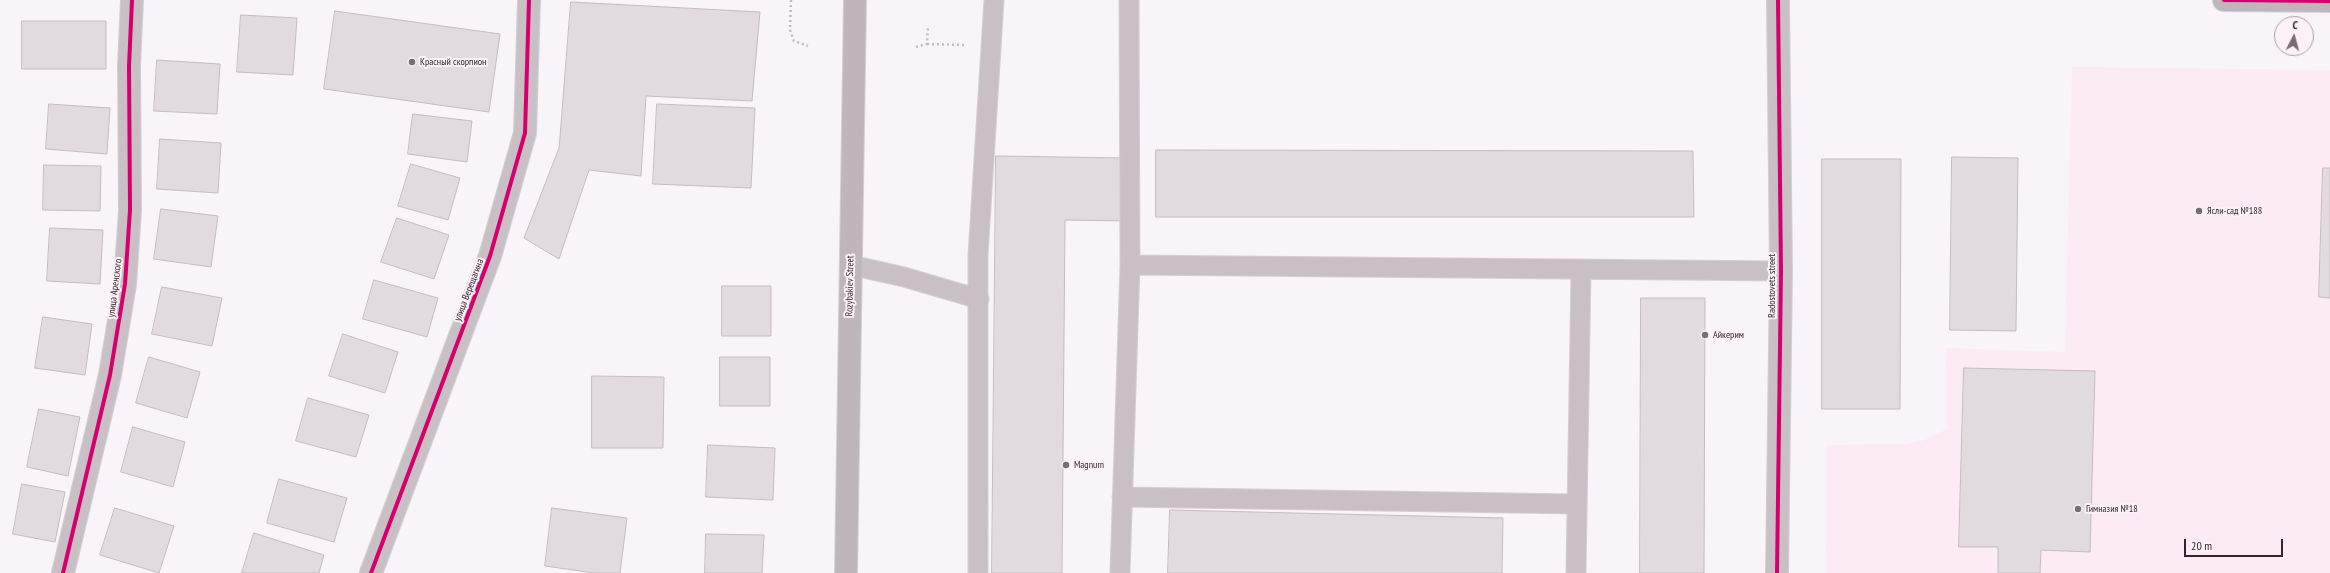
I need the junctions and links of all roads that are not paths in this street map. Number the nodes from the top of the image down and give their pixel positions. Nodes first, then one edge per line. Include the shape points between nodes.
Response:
1 (132, 0) edge
2 (529, 0) edge
3 (855, 0) edge
4 (994, 0) edge
5 (1129, 0) edge
6 (1778, 0) edge
7 (2224, 0) edge
8 (2330, 1) edge
9 (850, 265) junction
10 (1130, 265) junction
11 (1581, 270) junction
12 (1780, 271) junction
13 (978, 299) junction
14 (1122, 497) junction
15 (1577, 504) junction
16 (63, 573) edge
17 (371, 573) edge
18 (846, 573) edge
19 (978, 573) edge
20 (1120, 573) edge
21 (1576, 573) edge
22 (1777, 573) edge

1 - 16 street, улица Аренского via 129,66 130,210 125,284 110,375
2 - 17 street, улица Верещагина via 525,133 490,256
3 - 9 main road, Rozybakiev Street
4 - 13 lane via 978,255
5 - 10 lane
6 - 12 street, Radostovets street
7 - 8 main road
9 - 13 lane via 904,277
9 - 18 main road, Rozybakiev Street
10 - 11 lane
10 - 14 lane
11 - 12 lane
11 - 15 lane
12 - 22 street, Radostovets street
13 - 19 lane
14 - 15 lane
14 - 20 lane
15 - 21 lane

